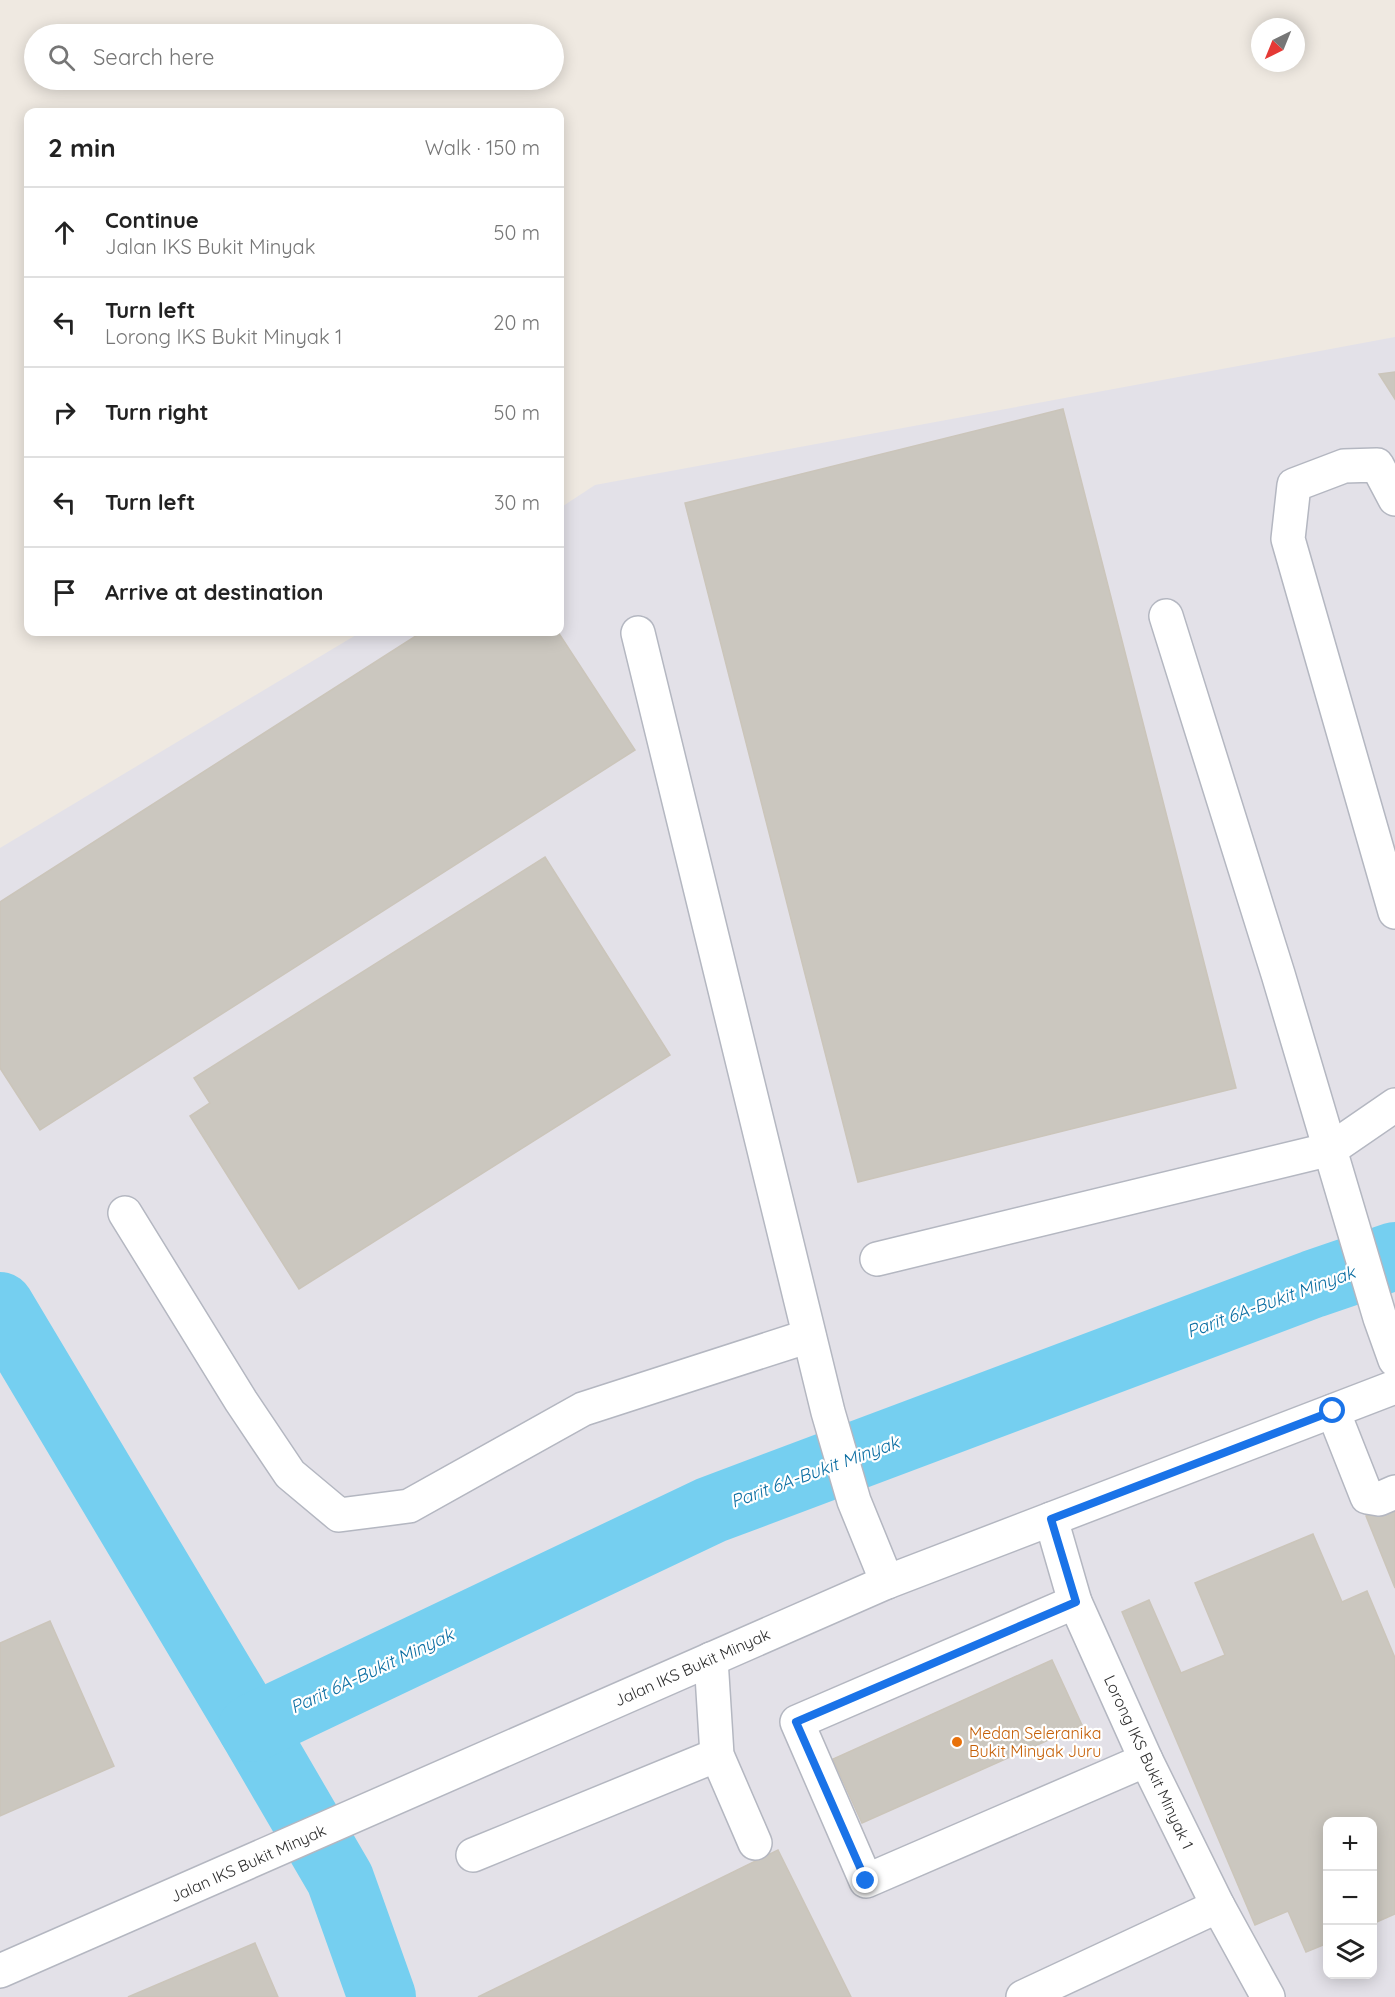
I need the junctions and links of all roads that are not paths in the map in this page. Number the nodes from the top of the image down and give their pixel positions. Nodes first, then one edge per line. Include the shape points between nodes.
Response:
1 (1395, 499) edge
2 (1166, 616) dead end
3 (638, 633) dead end
4 (1395, 912) edge
5 (1395, 1105) edge
6 (1331, 1149) junction
7 (125, 1213) dead end
8 (877, 1259) dead end
9 (809, 1336) junction
10 (1395, 1360) edge
11 (1395, 1387) edge
12 (1333, 1411) junction
13 (1395, 1492) edge
14 (1051, 1519) junction
15 (887, 1582) junction
16 (1076, 1602) junction
17 (711, 1659) junction
18 (717, 1755) junction
19 (1146, 1760) junction
20 (755, 1843) dead end
21 (473, 1855) dead end
22 (1218, 1906) junction
23 (0, 1971) edge
24 (1023, 1997) edge
25 (1268, 1997) edge

1 - 4 street via 1377,465 1344,466 1294,485 1288,539
2 - 6 street
3 - 9 street
5 - 6 street
6 - 8 street
6 - 10 street
7 - 9 street via 290,1474 339,1515 409,1506 583,1409
9 - 15 street via 854,1501
11 - 12 street, Jalan IKS Bukit Minyak
12 - 13 street via 1367,1497 1379,1499
12 - 14 street, Jalan IKS Bukit Minyak
14 - 15 street, Jalan IKS Bukit Minyak
14 - 16 street, Lorong IKS Bukit Minyak 1
15 - 17 street, Jalan IKS Bukit Minyak
16 - 19 street, Lorong IKS Bukit Minyak 1
16 - 19 street via 796,1722 866,1881
17 - 18 street
17 - 23 street, Jalan IKS Bukit Minyak
18 - 20 street
18 - 21 street
19 - 22 street, Lorong IKS Bukit Minyak 1
22 - 24 street
22 - 25 street, Lorong IKS Bukit Minyak 1

